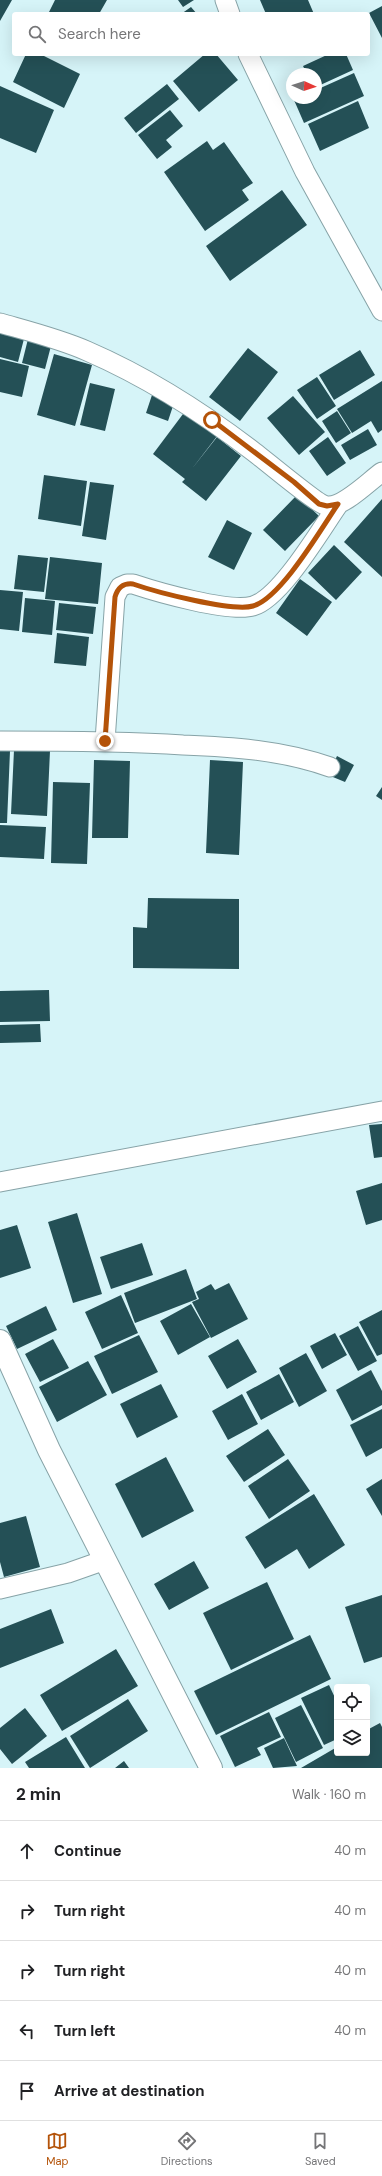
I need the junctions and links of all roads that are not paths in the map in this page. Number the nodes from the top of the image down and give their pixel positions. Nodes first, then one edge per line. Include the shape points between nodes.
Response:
1 (225, 0) edge
2 (229, 12) edge
3 (249, 56) edge
4 (382, 311) edge
5 (0, 324) edge
6 (382, 472) edge
7 (338, 504) junction
8 (0, 741) edge
9 (105, 741) junction
10 (330, 767) dead end
11 (382, 1111) edge
12 (0, 1182) edge
13 (0, 1341) edge
14 (105, 1560) junction
15 (0, 1590) edge
16 (211, 1768) edge

1 - 2 street
3 - 4 street via 305,172
5 - 7 street via 85,350 140,376 212,420 319,504
6 - 7 street
7 - 9 street via 286,580 253,606 219,605 133,584 120,587 115,597
8 - 9 street
9 - 10 street via 217,746 284,753
11 - 12 street
13 - 14 street via 49,1450
14 - 15 street via 68,1573
14 - 16 street

